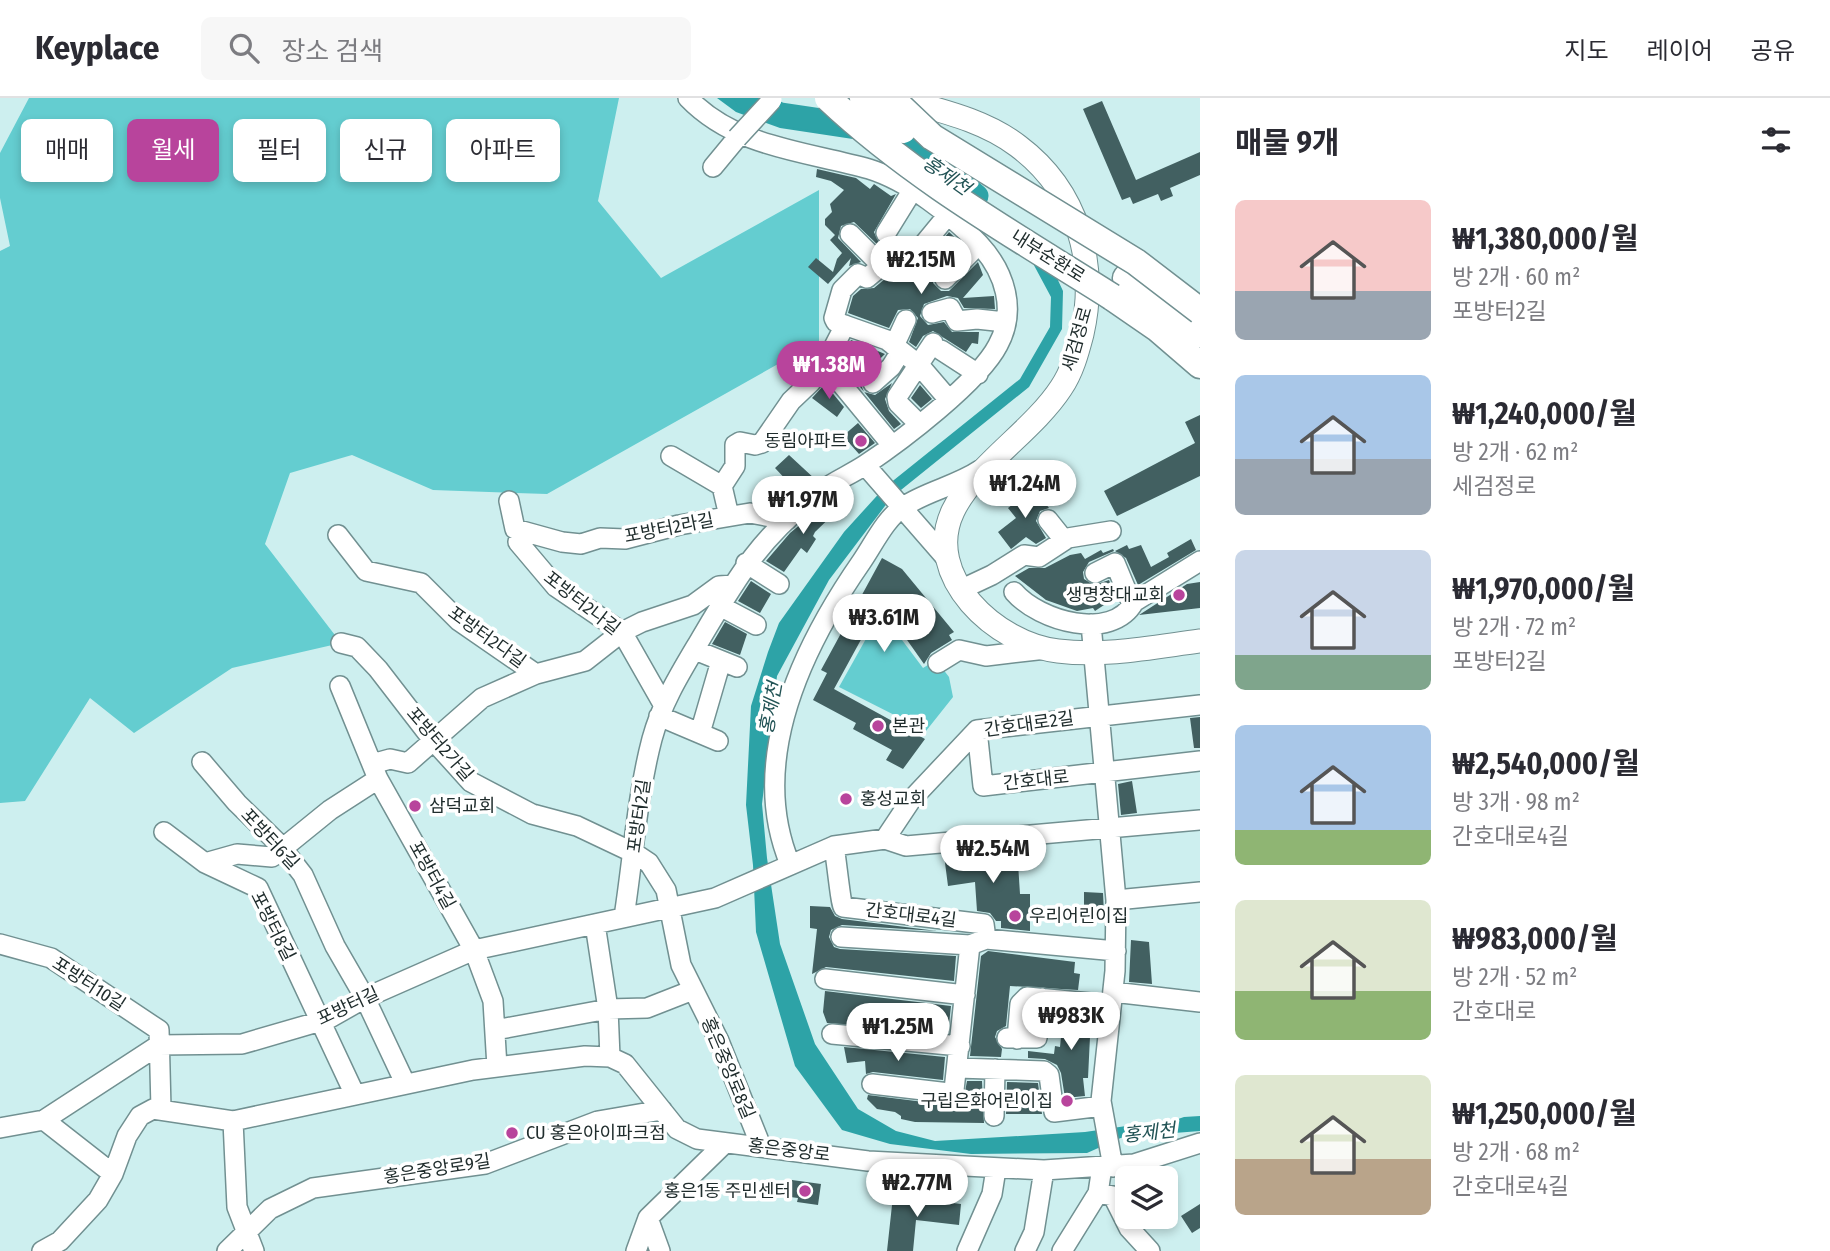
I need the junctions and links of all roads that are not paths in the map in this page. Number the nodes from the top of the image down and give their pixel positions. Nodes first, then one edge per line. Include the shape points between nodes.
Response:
1 (688, 98) edge
2 (828, 98) edge
3 (863, 98) edge
4 (893, 98) edge
5 (773, 99) edge
6 (713, 167) dead end
7 (912, 191) junction
8 (947, 216) junction
9 (886, 233) dead end
10 (850, 234) dead end
11 (979, 244) junction
12 (881, 265) junction
13 (945, 279) dead end
14 (1119, 287) junction
15 (1200, 311) edge
16 (932, 313) dead end
17 (906, 320) dead end
18 (1006, 322) junction
19 (845, 325) junction
20 (1200, 334) edge
21 (898, 348) junction
22 (825, 364) junction
23 (1200, 365) edge
24 (920, 366) junction
25 (978, 374) junction
26 (873, 383) dead end
27 (949, 400) junction
28 (918, 424) junction
29 (891, 444) junction
30 (671, 456) dead end
31 (998, 458) junction
32 (870, 470) junction
33 (722, 485) junction
34 (509, 501) dead end
35 (900, 507) junction
36 (729, 516) junction
37 (787, 520) junction
38 (1048, 520) dead end
39 (1111, 531) dead end
40 (338, 535) dead end
41 (1064, 540) junction
42 (518, 542) dead end
43 (946, 558) junction
44 (1200, 561) edge
45 (746, 563) junction
46 (1095, 573) dead end
47 (779, 584) dead end
48 (733, 585) junction
49 (1014, 592) dead end
50 (966, 596) junction
51 (1132, 604) junction
52 (720, 606) junction
53 (1091, 624) junction
54 (756, 625) dead end
55 (622, 632) junction
56 (1200, 641) edge
57 (341, 643) dead end
58 (1047, 649) junction
59 (695, 650) junction
60 (1092, 653) junction
61 (986, 656) junction
62 (938, 663) dead end
63 (536, 674) junction
64 (340, 686) dead end
65 (1200, 705) edge
66 (661, 710) junction
67 (1098, 715) junction
68 (978, 730) junction
69 (700, 733) junction
70 (432, 738) junction
71 (718, 741) dead end
72 (1200, 761) edge
73 (202, 762) dead end
74 (375, 771) junction
75 (1104, 772) junction
76 (1200, 820) edge
77 (1109, 827) junction
78 (164, 832) dead end
79 (885, 839) junction
80 (834, 846) junction
81 (284, 850) junction
82 (634, 853) junction
83 (205, 863) junction
84 (785, 866) junction
85 (1200, 892) edge
86 (1116, 900) junction
87 (667, 908) junction
88 (624, 917) junction
89 (595, 924) junction
90 (841, 937) dead end
91 (978, 942) junction
92 (0, 944) edge
93 (474, 950) junction
94 (1116, 951) junction
95 (825, 979) dead end
96 (693, 990) junction
97 (965, 996) junction
98 (365, 998) junction
99 (1112, 998) junction
100 (1200, 1002) edge
101 (608, 1009) junction
102 (322, 1021) junction
103 (495, 1030) junction
104 (832, 1034) dead end
105 (1018, 1043) dead end
106 (159, 1045) junction
107 (960, 1046) junction
108 (610, 1057) junction
109 (496, 1067) junction
110 (958, 1068) junction
111 (995, 1069) junction
112 (405, 1083) junction
113 (872, 1084) dead end
114 (355, 1096) junction
115 (1102, 1107) junction
116 (160, 1110) junction
117 (662, 1110) junction
118 (994, 1115) dead end
119 (44, 1120) junction
120 (233, 1121) junction
121 (0, 1128) edge
122 (725, 1143) junction
123 (1200, 1143) edge
124 (761, 1146) junction
125 (1109, 1165) junction
126 (996, 1169) junction
127 (1044, 1170) junction
128 (113, 1174) junction
129 (1098, 1193) junction
130 (648, 1218) junction
131 (247, 1231) junction
132 (42, 1251) edge
133 (226, 1251) edge
134 (254, 1251) edge
135 (636, 1251) edge
136 (660, 1251) edge
137 (967, 1251) edge
138 (1025, 1251) edge
139 (1062, 1251) edge
140 (1150, 1251) edge

1 - 7 street, 포방터2길 via 724,127 762,143 878,173
2 - 14 highway, 내부순환로, bridge via 871,138 934,185
3 - 14 highway, 내부순환로, bridge via 932,154
4 - 15 highway, bridge via 932,137 1136,262
4 - 31 main road, 세검정로 via 970,120 1019,146 1067,200 1082,235 1088,305 1070,372 1052,400
5 - 6 street, bridge
7 - 8 street, 포방터2길
7 - 9 street
8 - 11 street, 포방터2길
8 - 12 street via 919,250 899,252
10 - 12 street
11 - 13 street
11 - 18 street, 포방터2길 via 1003,277
12 - 19 street via 867,278 858,274 842,290 834,318
14 - 20 highway, 내부순환로
14 - 23 highway, 내부순환로
16 - 18 street via 950,308 957,321
17 - 21 street
18 - 25 street, 포방터2길 via 999,344
19 - 21 street via 884,338
19 - 22 street, 포방터2라길
21 - 24 street
21 - 26 street via 891,367
22 - 29 street
22 - 33 street, 포방터2라길 via 790,401 762,443 736,443 735,466
24 - 25 street via 937,346
24 - 27 street
24 - 28 street via 897,398
25 - 27 street, 포방터2길
27 - 28 street, 포방터2길
28 - 29 street, 포방터2길
29 - 32 street, 포방터2길
30 - 33 street, 포방터2라길
31 - 35 street via 972,475
31 - 43 main road, 세검정로 via 954,509 946,532
32 - 35 street
32 - 37 street, 포방터2길 via 818,492
33 - 36 street, 포방터2라길
34 - 36 street, 포방터2라길 via 515,529 582,544
35 - 43 street
35 - 84 street via 832,607 804,662 785,714 776,791
36 - 37 street, 포방터2라길 via 765,513
37 - 45 street, 포방터2길
38 - 41 street
39 - 41 street
40 - 63 street, 포방터2다길 via 366,571 421,583 459,621
41 - 50 street via 1042,555 1024,555
42 - 55 street, 포방터2나길 via 556,587
43 - 50 main road, 세검정로
44 - 51 street
45 - 47 street
45 - 48 street, 포방터2길
46 - 51 street via 1115,564
48 - 52 street, 포방터2길
48 - 55 street, 포방터2다길 via 719,586 693,606
49 - 53 street via 1044,615
50 - 58 main road, 세검정로 via 997,625
50 - 61 street via 998,645 998,651
51 - 53 street via 1114,617
52 - 54 street
52 - 59 street, 포방터2길
53 - 60 street
55 - 63 street, 포방터2다길 via 585,661
55 - 66 street, 포방터2나길
56 - 60 main road, 세검정로
57 - 70 street, 포방터2가길 via 357,647
58 - 60 main road, 세검정로
58 - 61 street
59 - 66 street, 포방터2길
59 - 69 street via 729,664
60 - 67 street
61 - 62 street via 960,650
63 - 70 street, 포방터2다길 via 482,698
64 - 74 street, 포방터4길
65 - 67 street, 간호대로2길
66 - 69 street
66 - 82 street, 포방터2길 via 651,741
67 - 68 street, 간호대로2길
67 - 75 street
68 - 75 street, 간호대로 via 983,786
68 - 79 street, 간호대로2길 via 912,800
69 - 71 street
70 - 74 street via 408,763 390,759
70 - 82 street, 포방터2가길 via 459,771 482,789 532,814 577,826
72 - 75 street, 간호대로
73 - 81 street, 포방터6길
74 - 81 street
74 - 93 street, 포방터4길
75 - 77 street
76 - 77 street
77 - 79 street via 906,845
77 - 86 street
78 - 83 street, 포방터8길
79 - 80 street
80 - 84 street
80 - 91 street, 간호대로4길 via 843,907 984,924
81 - 83 street via 272,857 237,854
81 - 98 street, 포방터6길 via 303,875
82 - 87 street via 649,863 666,890
82 - 88 street, 포방터2길
83 - 102 street, 포방터8길 via 258,888
84 - 87 street, 포방터길 via 715,898
85 - 86 street
86 - 94 street
87 - 88 street, 포방터길
87 - 96 street, 홍은중앙로8길 via 681,965
88 - 89 street, 포방터길
89 - 93 street, 포방터길
89 - 101 street
90 - 91 street, 간호대로4길
91 - 94 street, 간호대로4길
91 - 97 street, 간호대로4길
92 - 106 street, 포방터10길 via 51,958 159,1030
93 - 98 street, 포방터길
93 - 103 street via 493,1001
94 - 99 street
95 - 97 street
96 - 101 street via 646,1008
96 - 124 street, 홍은중앙로8길
97 - 107 street, 간호대로4길
98 - 102 street, 포방터길
98 - 112 street
99 - 100 street
99 - 105 street via 1027,997 1021,1002
99 - 115 street
101 - 103 street
101 - 108 street
102 - 106 street, 포방터길 via 242,1044
102 - 114 street
103 - 109 street
104 - 107 street
106 - 116 street
106 - 119 street
107 - 110 street, 간호대로4길
108 - 109 street
108 - 117 street, 홍은중앙로 via 625,1064
109 - 112 street
110 - 111 street
110 - 113 street, 간호대로4길 via 956,1087 949,1093
111 - 115 street via 1048,1073 1054,1112
111 - 118 street
112 - 114 street
114 - 120 street
115 - 125 street
116 - 120 street
116 - 128 street via 140,1115
117 - 122 street, 홍은중앙로 via 677,1129 697,1139
117 - 131 street, 홍은중앙로9길 via 598,1121 485,1164 313,1188 270,1209
119 - 121 street
119 - 128 street
120 - 131 street via 236,1206
122 - 124 street, 홍은중앙로
122 - 130 street
123 - 125 street, 홍은중앙로 via 1134,1164
124 - 126 street, 홍은중앙로 via 867,1161
125 - 127 street, 홍은중앙로
125 - 129 street
126 - 127 street, 홍은중앙로
126 - 137 street via 992,1194
127 - 138 street via 1034,1232
128 - 132 street via 98,1200 60,1241
129 - 139 street
129 - 140 street via 1113,1196 1129,1228
130 - 135 street
130 - 136 street
131 - 133 street, 홍은중앙로9길
131 - 134 street

